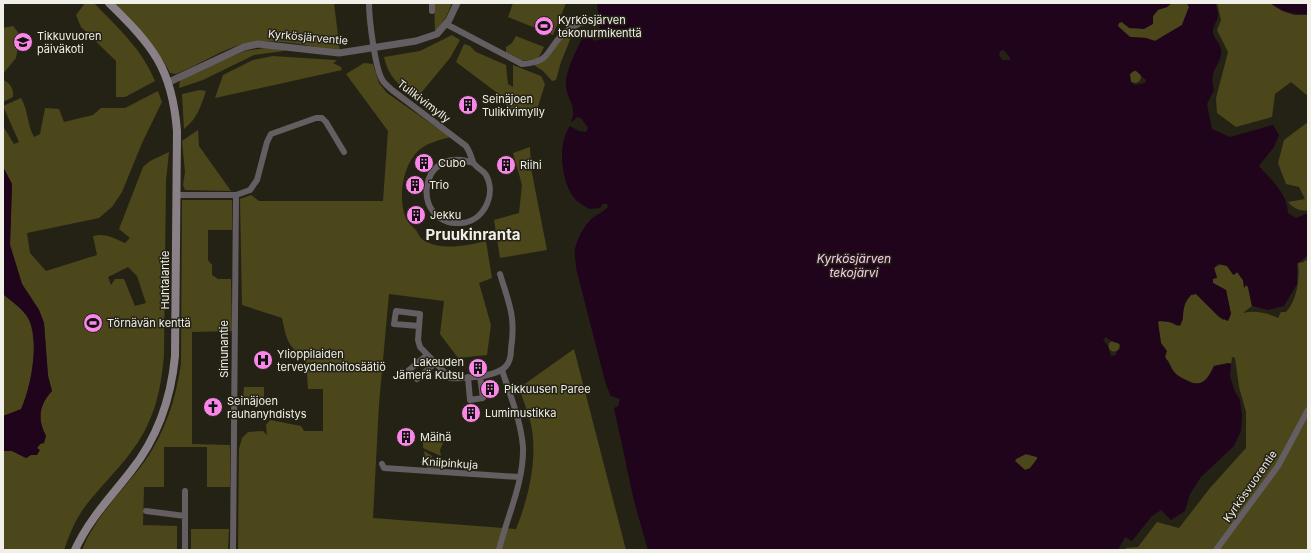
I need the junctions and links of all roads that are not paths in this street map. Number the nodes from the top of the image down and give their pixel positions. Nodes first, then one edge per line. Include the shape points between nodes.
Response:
1 (109, 3) edge
2 (369, 3) edge
3 (432, 3) edge
4 (457, 3) edge
5 (432, 11) dead end
6 (589, 20) dead end
7 (446, 24) junction
8 (375, 48) junction
9 (169, 82) junction
10 (344, 152) dead end
11 (473, 162) junction
12 (176, 195) junction
13 (236, 195) junction
14 (500, 274) dead end
15 (419, 326) dead end
16 (427, 355) junction
17 (435, 363) junction
18 (502, 370) junction
19 (480, 376) junction
20 (468, 377) junction
21 (1308, 410) edge
22 (382, 464) dead end
23 (520, 477) junction
24 (185, 491) dead end
25 (146, 511) dead end
26 (185, 516) junction
27 (75, 550) edge
28 (185, 550) edge
29 (233, 550) edge
30 (499, 550) edge
31 (1216, 550) edge

1 - 9 main road, Huhtalantie via 141,35 162,66
2 - 8 street, Tulikivimylly
3 - 5 street
4 - 7 street, Kyrkösjärventie
6 - 7 street via 578,23 568,30 542,59 522,64
7 - 8 street, Kyrkösjärventie via 429,38
8 - 9 street, Kyrkösjärventie via 339,52 258,44 244,47
8 - 11 street, Tulikivimylly via 383,81 457,137 471,153
9 - 12 main road, Huhtalantie via 175,106 177,131
10 - 13 street via 322,118 271,134 254,186 243,194
11 - 11 street, Tulikivimylly via 448,160 435,168 430,175 426,198 440,218 463,223 477,217 487,205 490,185 486,176
12 - 13 street
12 - 27 main road, Huhtalantie via 175,356 171,390 155,435 140,459 90,521
13 - 29 street, Simunantie
14 - 18 street via 514,320 510,359
15 - 16 street via 418,340
16 - 17 street
16 - 17 street via 409,370 418,379
17 - 20 street via 450,378
18 - 19 street
18 - 23 street via 520,429 523,447
19 - 20 street
19 - 20 street via 483,398 470,400
21 - 31 street, Kyrkösvuorentie via 1278,466
22 - 23 street, Kniipinkuja via 384,468
23 - 30 street
24 - 26 street
25 - 26 street
26 - 28 street

